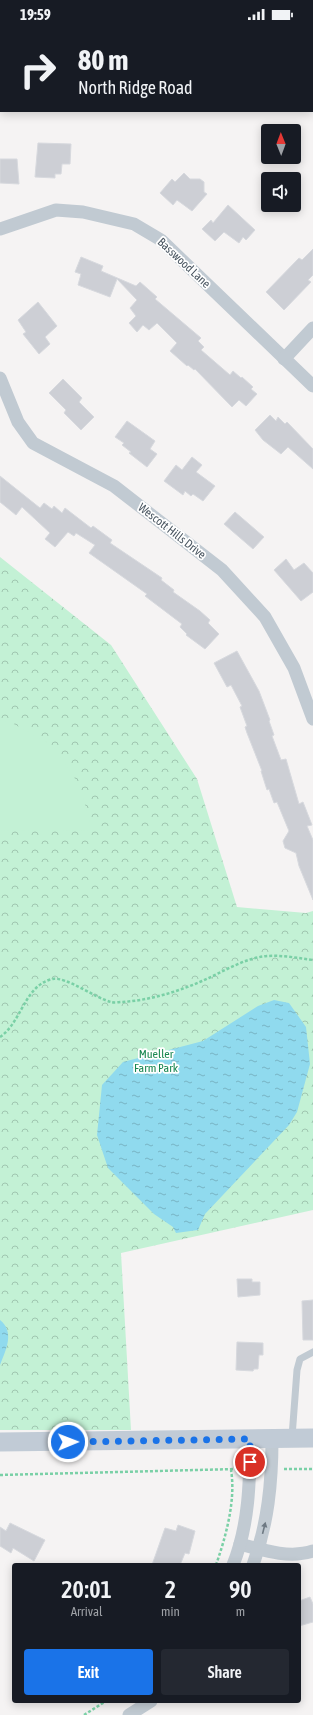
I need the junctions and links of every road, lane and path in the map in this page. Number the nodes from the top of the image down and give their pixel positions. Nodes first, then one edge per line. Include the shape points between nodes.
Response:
1 (0, 228) edge
2 (313, 328) edge
3 (284, 359) junction
4 (0, 378) edge
5 (313, 386) edge
6 (313, 719) edge
7 (313, 960) edge
8 (0, 1037) edge
9 (313, 1352) edge
10 (292, 1438) junction
11 (313, 1438) edge
12 (250, 1439) junction
13 (272, 1439) junction
14 (0, 1442) edge
15 (250, 1469) junction
16 (272, 1469) junction
17 (313, 1469) edge
18 (231, 1470) junction
19 (0, 1475) edge
20 (240, 1544) junction
21 (258, 1549) junction
22 (313, 1551) edge
23 (217, 1563) edge
24 (234, 1563) edge
25 (254, 1563) edge
26 (103, 1703) edge
27 (133, 1703) edge
28 (148, 1703) edge
29 (84, 1715) edge
30 (118, 1715) edge
31 (129, 1715) edge

1 - 3 street, Basswood Lane via 56,210 83,212 134,224 161,240
2 - 3 street
3 - 5 street, Basswood Lane
4 - 6 street, Wescott Hills Drive via 18,422 33,443 114,486 222,570 265,617 294,668
7 - 8 path via 267,956 234,965 170,994 128,1001 112,1002 67,982 53,979 34,990
9 - 10 lane via 300,1359 297,1370
10 - 11 street
10 - 13 street
12 - 13 street
12 - 14 street
12 - 15 street
13 - 16 street
15 - 18 path
15 - 20 street via 246,1515
16 - 17 path
21 -> 16 street via 269,1502
18 - 19 path
18 - 23 path via 232,1490 227,1523
20 - 21 street
20 - 24 street
21 - 22 street via 290,1554
21 - 25 street
26 - 29 path
27 - 30 street
28 - 31 street

